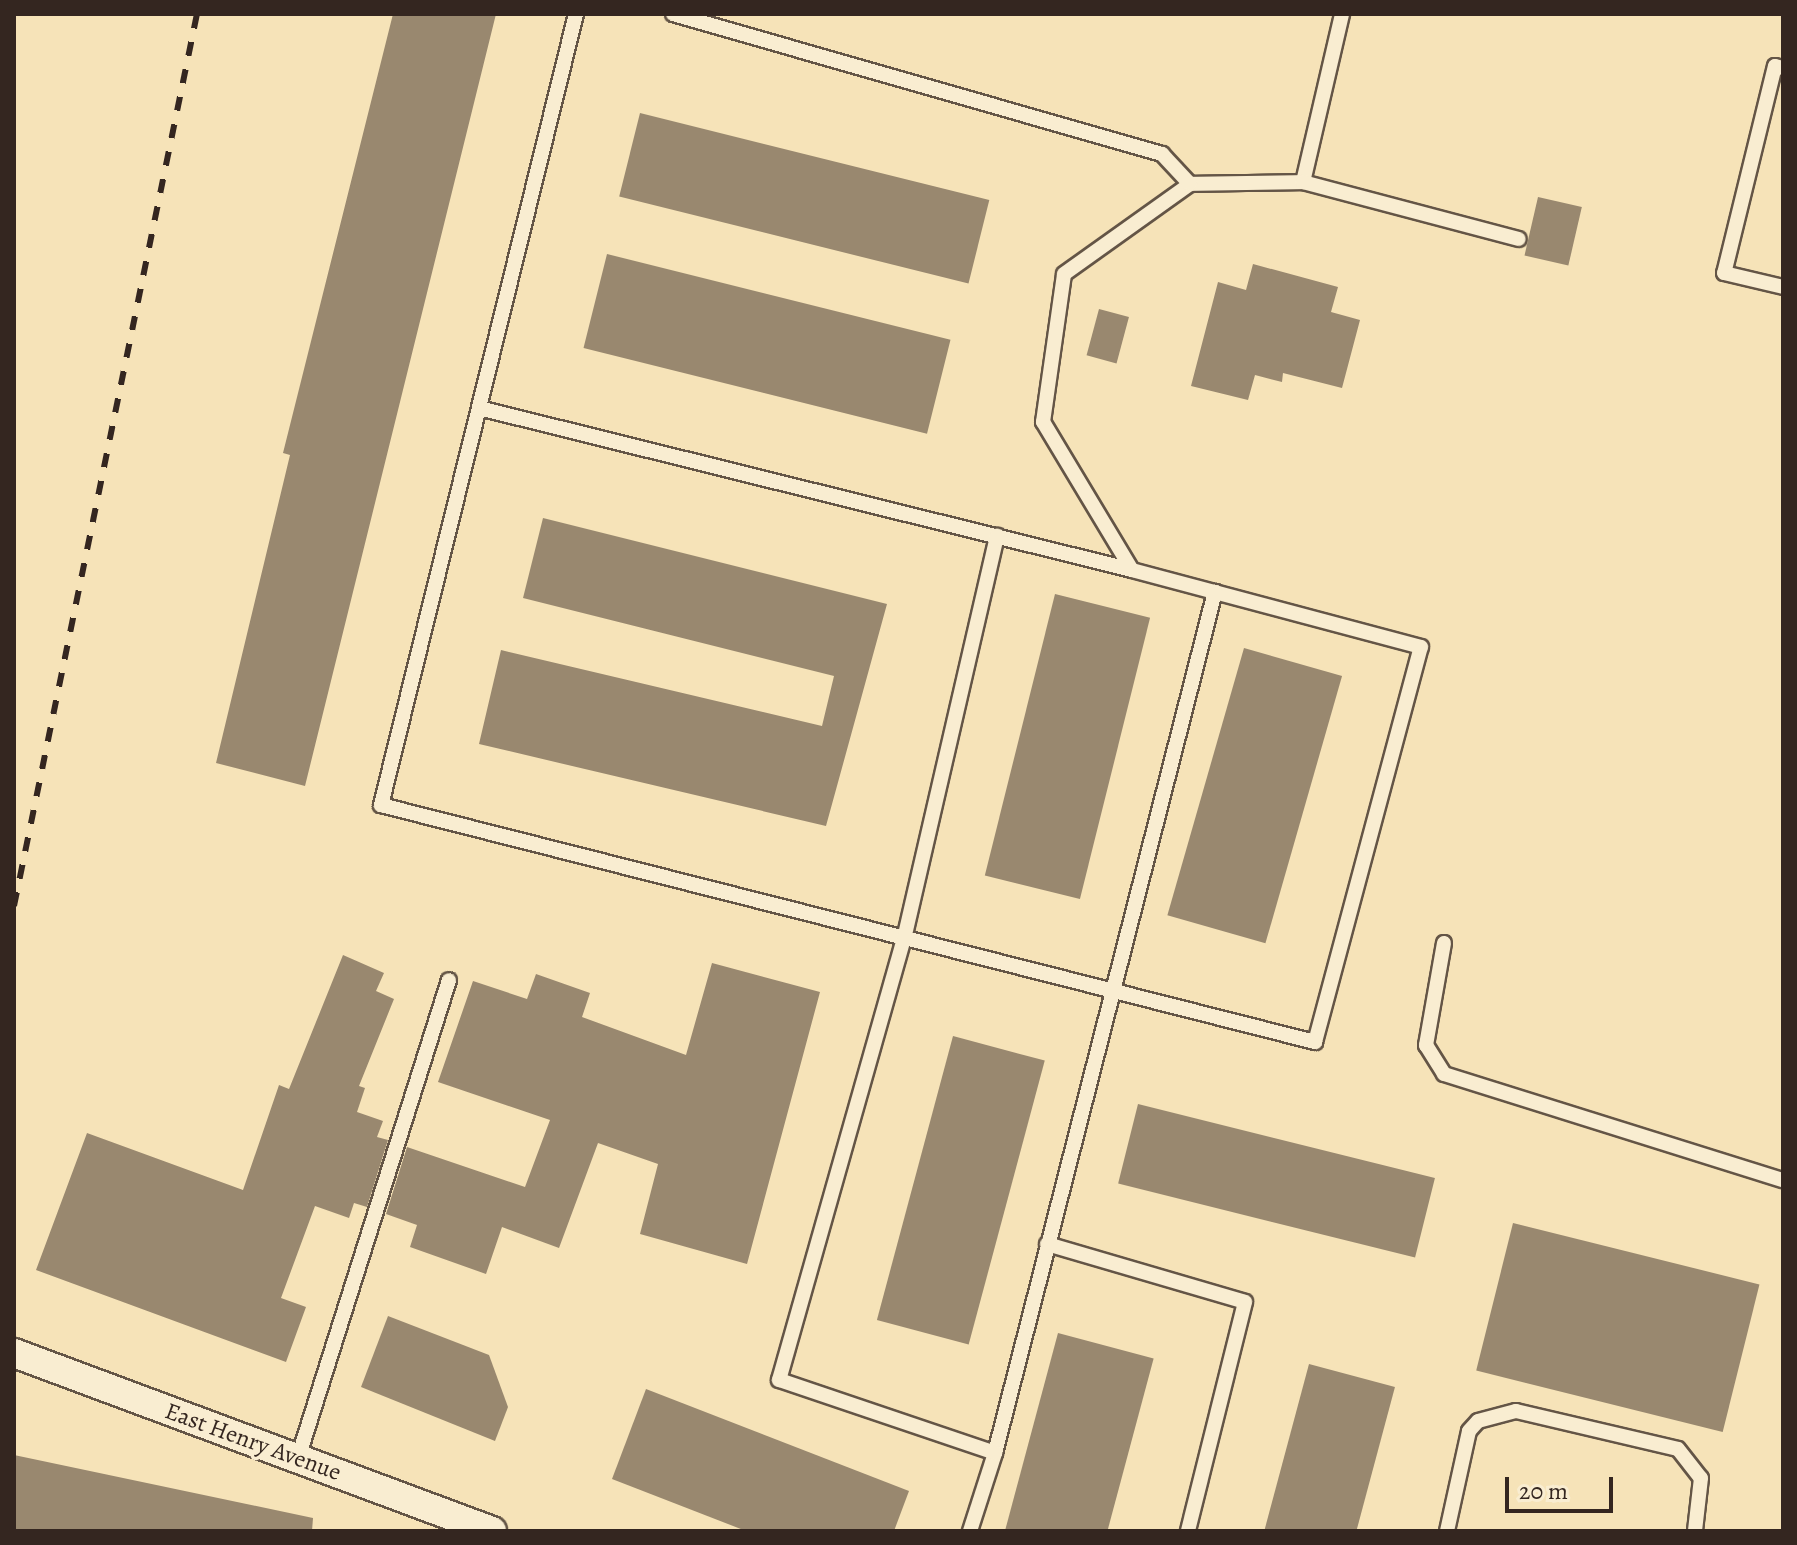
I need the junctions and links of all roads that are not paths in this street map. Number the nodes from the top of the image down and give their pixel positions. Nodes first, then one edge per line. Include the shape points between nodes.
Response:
1 (576, 14) edge
2 (673, 14) edge
3 (1342, 14) edge
4 (1783, 68) edge
5 (1303, 182) junction
6 (1190, 184) junction
7 (1519, 239) dead end
8 (1783, 287) edge
9 (479, 408) junction
10 (997, 536) junction
11 (1132, 570) junction
12 (1215, 592) junction
13 (904, 939) junction
14 (1444, 943) dead end
15 (449, 980) dead end
16 (1112, 991) junction
17 (1783, 1180) edge
18 (1047, 1244) junction
19 (14, 1353) edge
20 (995, 1453) junction
21 (298, 1458) junction
22 (492, 1531) edge
23 (970, 1531) edge
24 (1188, 1531) edge
25 (1447, 1531) edge
26 (1695, 1531) edge

1 - 9 lane
2 - 6 lane via 1162,154
3 - 5 lane
4 - 8 lane via 1775,66 1724,273
5 - 6 lane
5 - 7 lane
6 - 11 lane via 1064,274 1043,422
9 - 10 lane
9 - 13 lane via 381,805
10 - 11 lane
10 - 13 lane
11 - 12 lane
12 - 16 lane
12 - 16 lane via 1421,647 1315,1042
13 - 16 lane
13 - 20 lane via 779,1380
14 - 17 lane via 1426,1045 1444,1074
15 - 21 lane
16 - 18 lane
18 - 20 lane
18 - 24 lane via 1245,1302
19 - 21 street, East Henry Avenue
20 - 23 lane
21 - 22 street, East Henry Avenue
25 - 26 lane via 1469,1431 1478,1421 1516,1411 1678,1449 1701,1478

